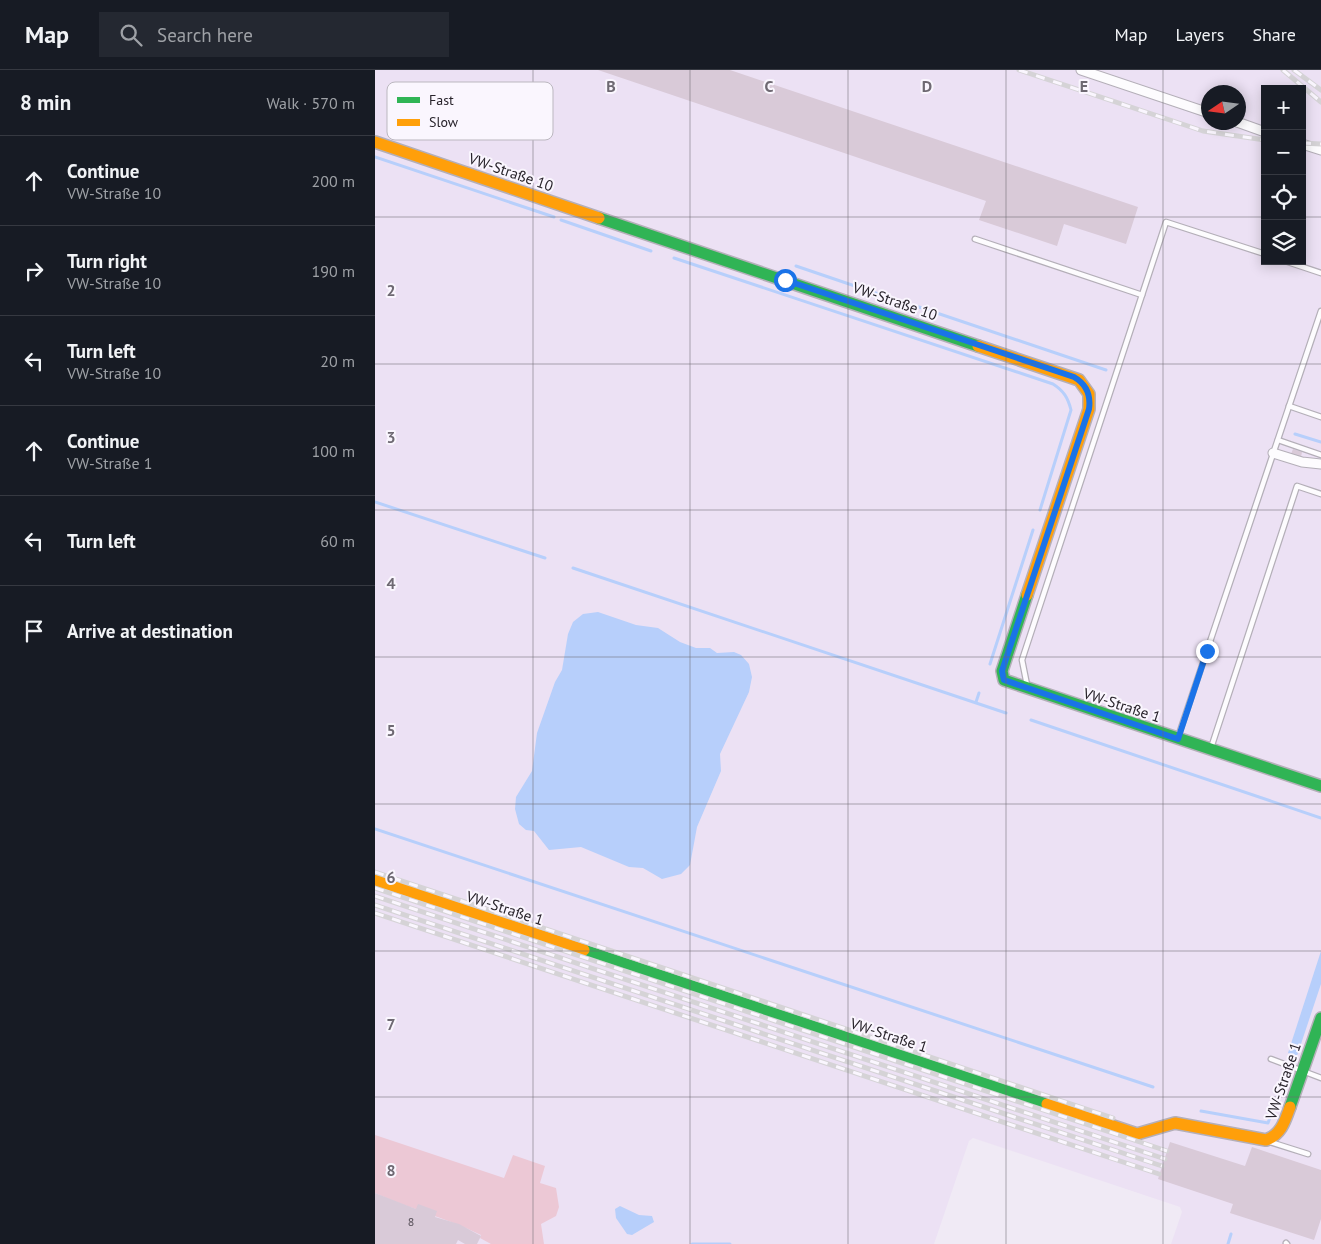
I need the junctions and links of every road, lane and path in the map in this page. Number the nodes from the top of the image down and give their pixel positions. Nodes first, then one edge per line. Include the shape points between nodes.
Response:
1 (1081, 70) edge
2 (1201, 110) edge
3 (1246, 125) edge
4 (1261, 131) edge
5 (375, 142) edge
6 (1306, 145) edge
7 (1321, 150) edge
8 (975, 239) dead end
9 (1261, 253) edge
10 (1297, 265) edge
11 (1321, 273) edge
12 (1142, 294) junction
13 (1321, 311) edge
14 (1289, 406) junction
15 (1321, 417) edge
16 (1278, 440) junction
17 (1273, 453) junction
18 (1321, 455) edge
19 (1321, 464) edge
20 (1321, 494) edge
21 (1027, 689) junction
22 (1178, 739) junction
23 (1211, 750) junction
24 (1321, 786) edge
25 (375, 880) edge
26 (1321, 1018) edge
27 (1271, 1059) dead end
28 (1303, 1070) junction
29 (1321, 1078) edge
30 (1266, 1140) junction
31 (1308, 1154) dead end

1 - 2 street
3 - 4 street
5 - 21 street, VW-Straße 10 via 1079,380 1089,394 1089,409 1002,671 1004,680
6 - 7 street
8 - 12 lane
9 - 12 lane via 1166,222
10 - 11 lane
12 - 21 lane via 1022,660
13 - 14 lane
14 - 15 lane
14 - 16 lane
16 - 17 lane
16 - 18 lane
17 - 19 street
17 - 22 lane
20 - 23 lane via 1297,486
21 - 22 street, VW-Straße 1
22 - 23 street, VW-Straße 1
23 - 24 street, VW-Straße 1
25 - 30 street, VW-Straße 1 via 1137,1134 1175,1123
26 - 28 street, VW-Straße 1
27 - 28 lane
28 - 29 lane
28 - 30 street, VW-Straße 1 via 1281,1132
30 - 31 lane

